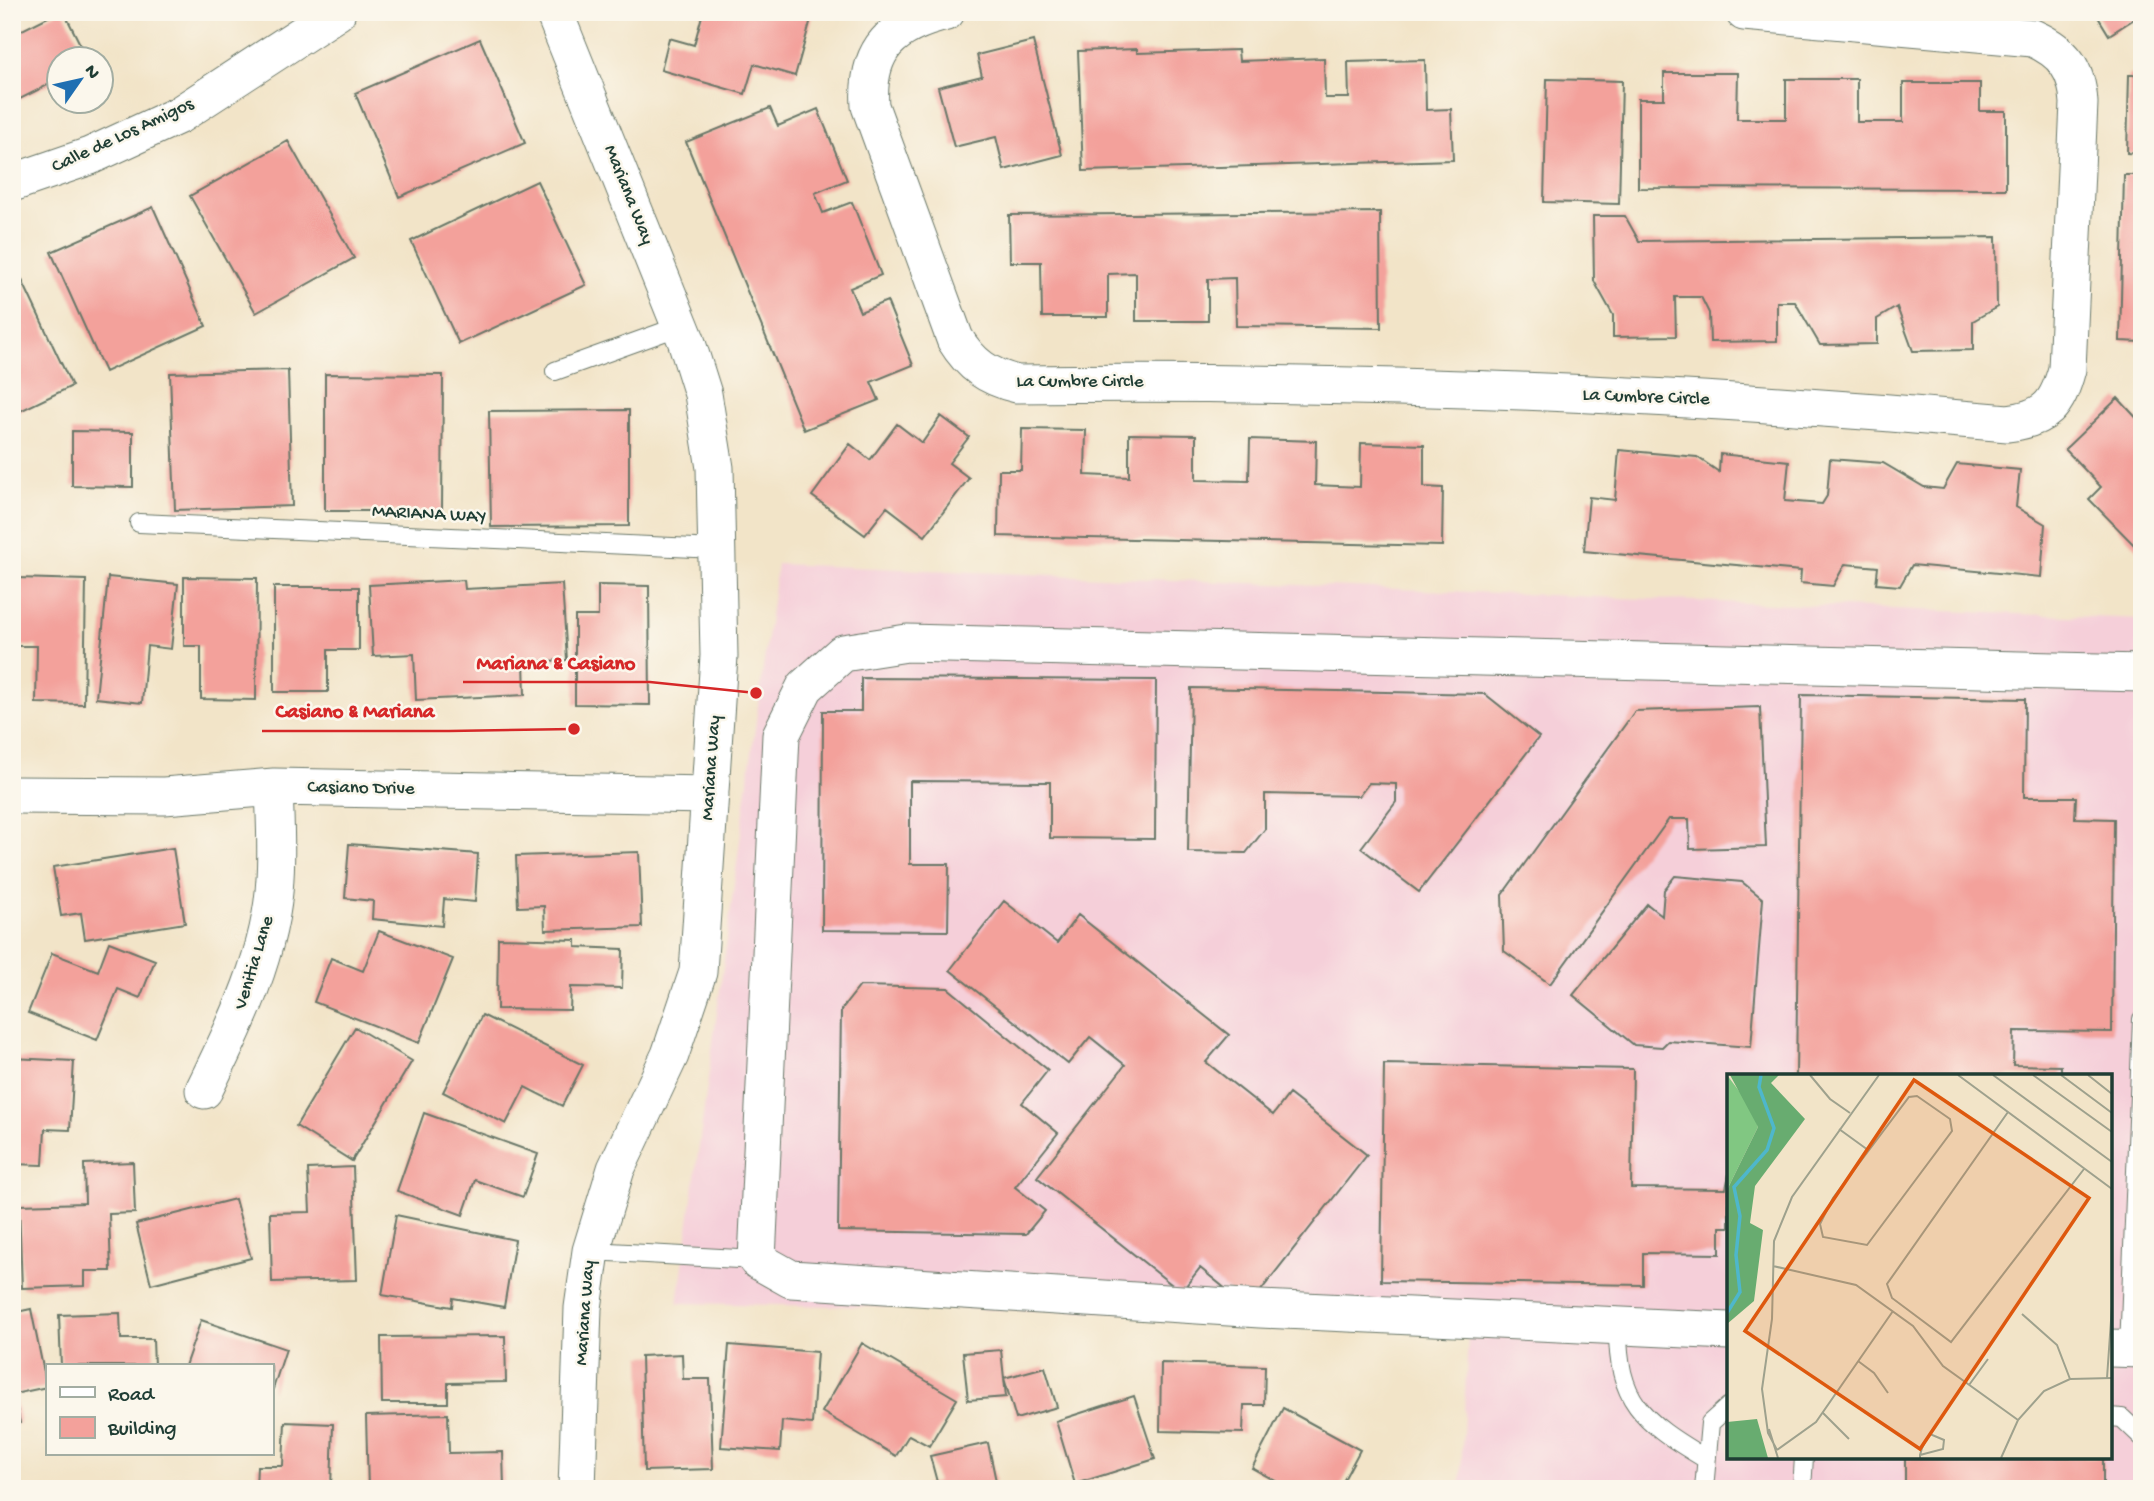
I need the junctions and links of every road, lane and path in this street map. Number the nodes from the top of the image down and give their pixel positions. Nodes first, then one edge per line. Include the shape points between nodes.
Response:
1 (337, 12) edge
2 (554, 12) edge
3 (946, 12) edge
4 (1744, 12) edge
5 (12, 183) edge
6 (680, 326) junction
7 (555, 371) dead end
8 (139, 523) dead end
9 (717, 549) junction
10 (2142, 673) edge
11 (274, 787) junction
12 (12, 795) edge
13 (710, 795) junction
14 (2142, 1019) edge
15 (204, 1090) dead end
16 (591, 1251) junction
17 (757, 1260) junction
18 (1618, 1326) junction
19 (1727, 1331) edge
20 (2127, 1349) edge
21 (1727, 1408) edge
22 (2112, 1417) edge
23 (2142, 1437) edge
24 (1704, 1458) junction
25 (1804, 1459) edge
26 (578, 1489) edge
27 (1704, 1489) edge
28 (1802, 1489) edge

1 - 5 street, Calle de Los Amigos via 179,115 90,156
2 - 6 street, Mariana Way
3 - 4 street, La Cumbre Circle via 910,23 881,49 872,67 870,106 955,338 965,356 997,379 1017,384 1214,382 1798,404 2008,423 2029,420 2047,410 2060,394 2067,369 2079,103 2077,81 2068,62 2053,47 2033,38
6 - 7 lane
6 - 9 street, Mariana Way via 703,394 715,468
8 - 9 lane, MARIANA WAY
9 - 13 street, Mariana Way via 719,656
10 - 17 street via 907,643 843,653 805,687 781,735
11 - 12 street, Casiano Drive via 164,796
11 - 13 street, Casiano Drive
11 - 15 street, Venitia Lane via 275,880 268,928 236,1025
13 - 16 street, Mariana Way via 695,983 670,1055 615,1168
14 - 20 lane
16 - 17 lane
16 - 26 street, Mariana Way via 583,1308
17 - 18 street via 791,1279
18 - 19 street
18 - 24 lane via 1617,1362 1626,1392 1646,1417
21 - 24 lane via 1710,1423
22 - 23 lane via 2122,1418
24 - 27 lane
25 - 28 lane

